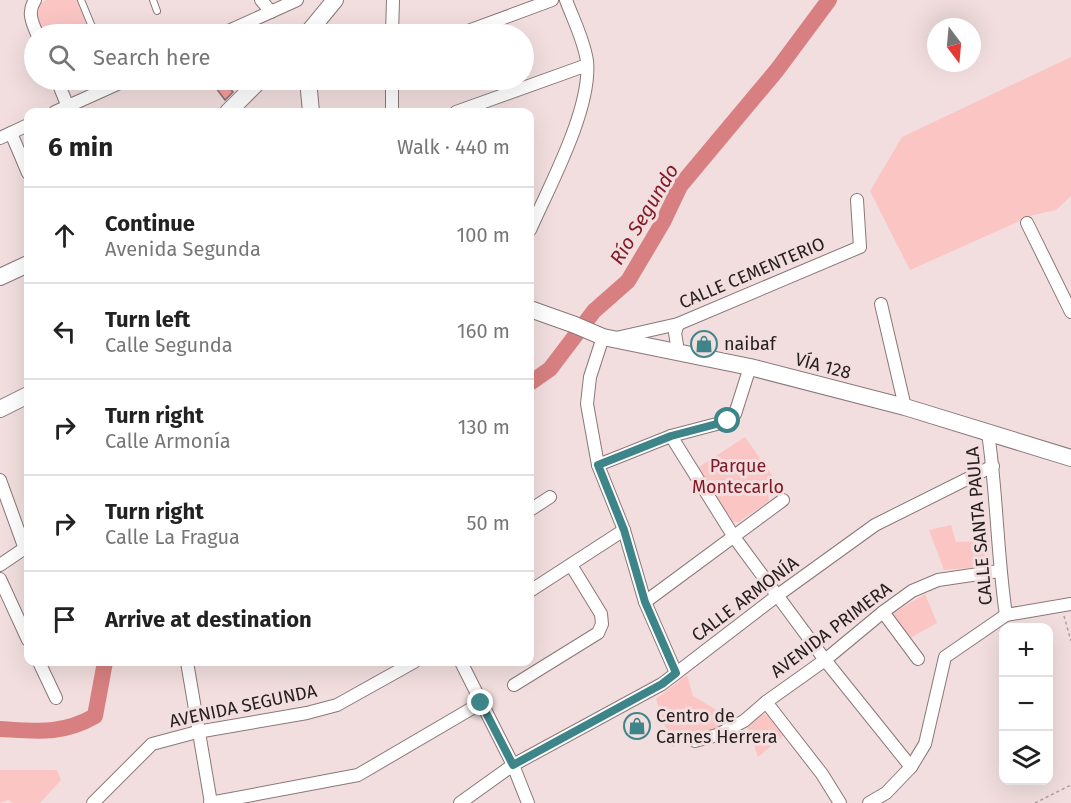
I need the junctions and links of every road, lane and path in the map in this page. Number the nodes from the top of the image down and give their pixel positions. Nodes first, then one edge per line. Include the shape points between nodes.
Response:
1 (35, 0) edge
2 (81, 0) edge
3 (153, 0) edge
4 (261, 0) edge
5 (297, 0) edge
6 (335, 0) edge
7 (393, 0) edge
8 (552, 0) edge
9 (566, 0) edge
10 (157, 11) dead end
11 (271, 12) junction
12 (33, 24) edge
13 (91, 24) edge
14 (244, 24) edge
15 (315, 24) edge
16 (392, 24) edge
17 (487, 24) edge
18 (587, 65) junction
19 (534, 84) edge
20 (61, 90) edge
21 (105, 90) edge
22 (250, 90) edge
23 (309, 90) edge
24 (392, 90) edge
25 (517, 90) edge
26 (68, 107) joint
27 (232, 108) edge
28 (311, 108) edge
29 (392, 108) edge
30 (467, 108) edge
31 (24, 127) edge
32 (6, 135) edge
33 (24, 166) edge
34 (857, 200) dead end
35 (534, 221) edge
36 (1027, 224) dead end
37 (24, 266) edge
38 (0, 277) edge
39 (880, 304) dead end
40 (534, 310) edge
41 (1071, 312) edge
42 (678, 324) junction
43 (603, 337) junction
44 (678, 351) junction
45 (750, 367) junction
46 (24, 397) edge
47 (905, 407) junction
48 (0, 409) edge
49 (988, 433) junction
50 (671, 436) junction
51 (1071, 458) edge
52 (598, 465) junction
53 (993, 466) junction
54 (0, 480) edge
55 (550, 497) dead end
56 (783, 500) dead end
57 (534, 507) edge
58 (624, 530) junction
59 (734, 537) junction
60 (24, 540) edge
61 (24, 549) edge
62 (571, 565) junction
63 (0, 566) edge
64 (999, 571) junction
65 (0, 579) edge
66 (534, 588) edge
67 (778, 595) junction
68 (645, 602) junction
69 (1066, 604) edge
70 (883, 612) junction
71 (1006, 615) junction
72 (24, 631) edge
73 (1071, 641) edge
74 (918, 659) dead end
75 (825, 660) junction
76 (41, 666) edge
77 (187, 666) edge
78 (407, 666) edge
79 (463, 666) edge
80 (676, 673) junction
81 (514, 685) dead end
82 (56, 698) dead end
83 (766, 702) junction
84 (481, 703) junction
85 (197, 732) junction
86 (695, 741) dead end
87 (513, 765) junction
88 (911, 767) junction
89 (1071, 785) edge
90 (93, 803) edge
91 (211, 803) edge
92 (460, 803) edge
93 (528, 803) edge
94 (840, 803) edge
95 (869, 803) edge
96 (1035, 803) edge

1 - 12 street via 30,7
2 - 13 lane
3 - 10 lane
4 - 11 street
5 - 11 street
6 - 15 main road
7 - 16 street
8 - 17 street
9 - 18 street
11 - 14 street
18 - 19 street
18 - 35 street via 575,128
20 - 26 street
21 - 26 street
22 - 27 main road
23 - 28 main road
24 - 29 street
25 - 30 street
31 - 32 street
32 - 33 street
34 - 42 street, CALLE CEMENTERIO via 860,247
36 - 41 street
37 - 38 main road
39 - 47 street
40 - 43 main road, VÍA 128
42 - 43 street, CALLE CEMENTERIO
42 - 44 street
43 - 44 main road, VÍA 128
43 - 52 street via 590,377 587,404
44 - 45 main road, VÍA 128
45 - 47 main road, VÍA 128
45 - 50 street via 735,414 728,421
46 - 48 main road
47 - 49 main road, VÍA 128
49 - 51 main road, VÍA 128
49 - 53 street, CALLE SANTA PAULA
50 - 52 street
50 - 59 street
52 - 58 street
53 - 64 street, CALLE SANTA PAULA
53 - 67 street, CALLE ARMONÍA via 875,525
54 - 60 street
55 - 57 street
56 - 59 street
58 - 62 street
58 - 68 street
59 - 67 street
59 - 68 street
61 - 63 street
62 - 66 street
62 - 81 street via 601,614 598,633
64 - 70 street, AVENIDA PRIMERA via 938,580 912,591
64 - 71 street, CALLE SANTA PAULA
65 - 72 street
67 - 75 street
67 - 80 street, CALLE ARMONÍA
68 - 80 street
69 - 71 street
69 - 73 path
70 - 74 street
70 - 75 street, AVENIDA PRIMERA
71 - 88 street via 945,657 926,744
75 - 83 street, AVENIDA PRIMERA
75 - 88 street
76 - 82 street
77 - 85 street
78 - 85 street, AVENIDA SEGUNDA via 337,705
79 - 84 street
80 - 87 street, CALLE ARMONÍA
83 - 86 street, AVENIDA PRIMERA via 736,727
83 - 94 street
84 - 87 street
84 - 91 street via 358,775
85 - 90 street, AVENIDA SEGUNDA via 152,744
85 - 91 street
87 - 92 street, CALLE ARMONÍA
87 - 93 street
88 - 95 street via 886,793
89 - 96 path

